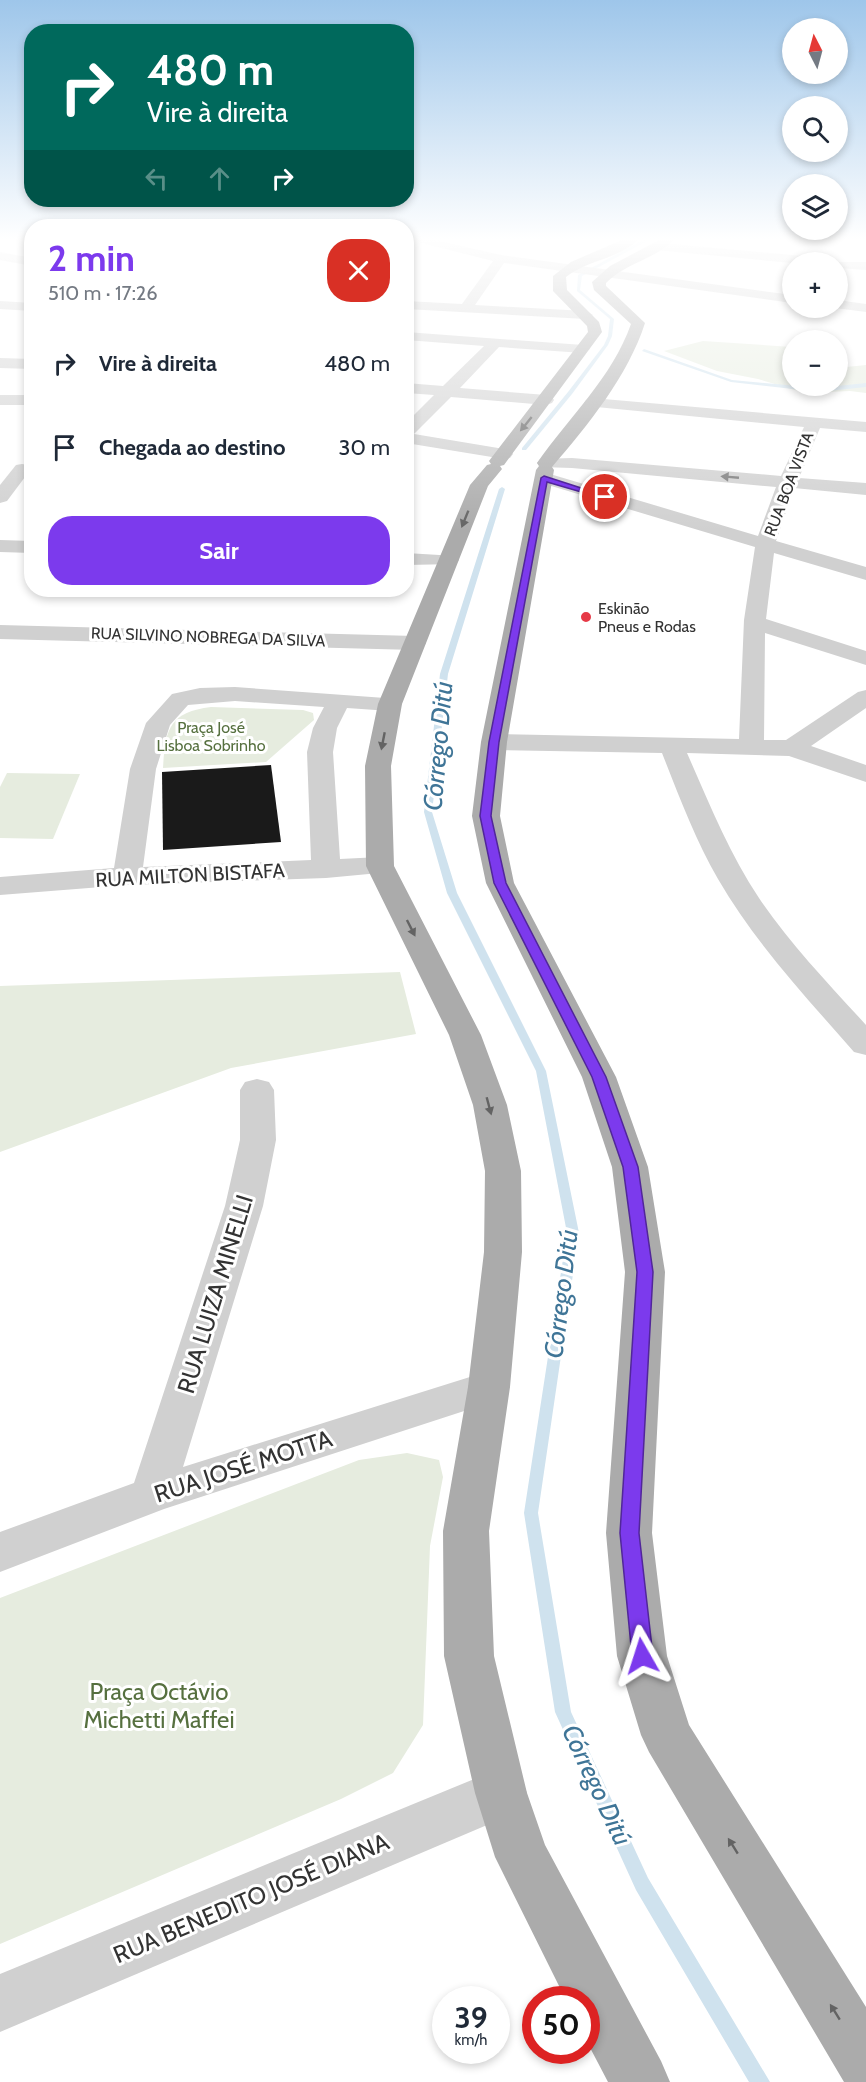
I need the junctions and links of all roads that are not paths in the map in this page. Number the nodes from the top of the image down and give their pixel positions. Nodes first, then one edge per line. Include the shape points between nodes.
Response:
1 (592, 336) edge
2 (634, 336) edge
3 (414, 337) edge
4 (495, 343) junction
5 (583, 350) junction
6 (0, 363) edge
7 (24, 364) edge
8 (414, 389) edge
9 (449, 391) junction
10 (0, 400) edge
11 (24, 400) edge
12 (546, 400) junction
13 (592, 403) junction
14 (814, 423) junction
15 (414, 426) edge
16 (866, 427) edge
17 (414, 442) edge
18 (439, 453) junction
19 (418, 459) dead end
20 (24, 468) edge
21 (521, 468) junction
22 (0, 469) edge
23 (24, 471) edge
24 (788, 482) junction
25 (866, 489) edge
26 (0, 497) edge
27 (0, 546) edge
28 (765, 546) junction
29 (24, 547) edge
30 (810, 557) junction
31 (414, 559) edge
32 (449, 560) junction
33 (866, 563) edge
34 (866, 574) edge
35 (755, 623) junction
36 (0, 632) edge
37 (415, 643) junction
38 (866, 658) edge
39 (866, 697) edge
40 (339, 701) junction
41 (390, 704) junction
42 (494, 742) junction
43 (671, 745) junction
44 (751, 747) junction
45 (792, 748) junction
46 (866, 774) edge
47 (380, 866) junction
48 (326, 869) junction
49 (127, 876) junction
50 (0, 886) edge
51 (866, 1045) edge
52 (257, 1090) dead end
53 (489, 1387) junction
54 (152, 1495) junction
55 (0, 1552) edge
56 (501, 1793) junction
57 (0, 2003) edge
58 (866, 2062) edge
59 (640, 2082) edge

1 - 5 main road
2 - 13 main road
3 - 4 street
4 - 5 street
4 - 9 street
5 - 12 main road
6 - 7 street
8 - 9 street
9 - 12 street
9 - 15 street
10 - 11 street
12 -> 21 main road
13 - 14 street
13 - 21 main road
14 - 16 street
14 - 24 street, RUA BOA VISTA
17 - 18 street
18 - 19 street via 443,448 442,452
18 - 21 street
20 - 22 street
24 -> 21 street via 572,463
21 - 28 street
21 -> 32 main road via 478,485
21 - 42 main road
23 - 26 street
24 - 25 street
24 - 28 street, RUA BOA VISTA
27 - 29 street
28 - 30 street
28 - 35 street, RUA BOA VISTA
30 - 33 street
30 - 34 street
31 - 32 street
32 - 37 main road
35 - 38 street
35 - 44 street, RUA BOA VISTA
36 - 37 street, RUA SILVINO NOBREGA DA SILVA
37 - 41 main road
39 - 45 street
40 - 41 street
40 - 48 street via 325,728 320,752
40 - 49 street via 235,694 180,699 158,723 143,769
41 -> 47 main road via 378,766
42 - 43 street
58 -> 42 main road via 667,1735 642,1656 629,1533 645,1272 630,1167 599,1077 500,883 486,816
43 - 44 street
43 - 51 street via 711,840 744,897 781,950
44 - 45 street
45 - 46 street
47 - 48 street, RUA MILTON BISTAFA
47 -> 53 main road via 465,1035 490,1105 503,1171 503,1252
48 - 49 street, RUA MILTON BISTAFA
49 - 50 street, RUA MILTON BISTAFA
52 - 54 street, RUA LUIZA MINELLI via 258,1140 244,1206
53 - 54 street, RUA JOSÉ MOTTA
53 - 56 main road via 466,1531 469,1656
54 - 55 street, RUA JOSÉ MOTTA
56 - 57 street, RUA BENEDITO JOSÉ DIANA
56 - 59 main road via 522,1857

